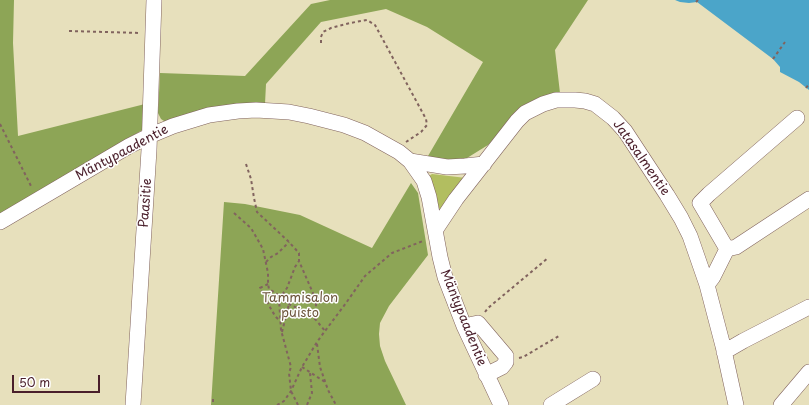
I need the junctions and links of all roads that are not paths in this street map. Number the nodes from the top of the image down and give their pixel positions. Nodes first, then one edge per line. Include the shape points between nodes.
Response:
1 (154, 0) edge
2 (797, 118) dead end
3 (149, 136) junction
4 (410, 161) junction
5 (484, 164) junction
6 (809, 199) edge
7 (0, 222) edge
8 (436, 229) junction
9 (727, 249) junction
10 (707, 285) junction
11 (809, 307) edge
12 (471, 325) junction
13 (724, 352) junction
14 (809, 372) edge
15 (486, 375) junction
16 (593, 379) dead end
17 (133, 405) edge
18 (501, 405) edge
19 (551, 405) edge
20 (736, 405) edge
21 (781, 405) edge

1 - 3 street, Paasitie
2 - 9 street via 700,203
3 - 4 street, Mäntypaadentie via 209,115 256,110 288,112 344,125 365,133
3 - 7 street, Mäntypaadentie
3 - 17 street, Paasitie
4 - 5 street, Mäntypaadentie via 447,167
4 - 8 street, Mäntypaadentie via 424,181
5 - 8 street, Jatasalmentie
5 - 10 street, Jatasalmentie via 517,121 534,108 556,100 595,104 613,118 624,131 667,194 690,236
6 - 9 street via 736,247
8 - 12 street, Mäntypaadentie via 445,278
9 - 10 street
10 - 13 street, Jatasalmentie
11 - 13 street
12 - 15 street, Mäntypaadentie
12 - 15 street via 506,356 506,362 502,367
13 - 20 street, Jatasalmentie
14 - 21 street
15 - 18 street, Mäntypaadentie
16 - 19 street

